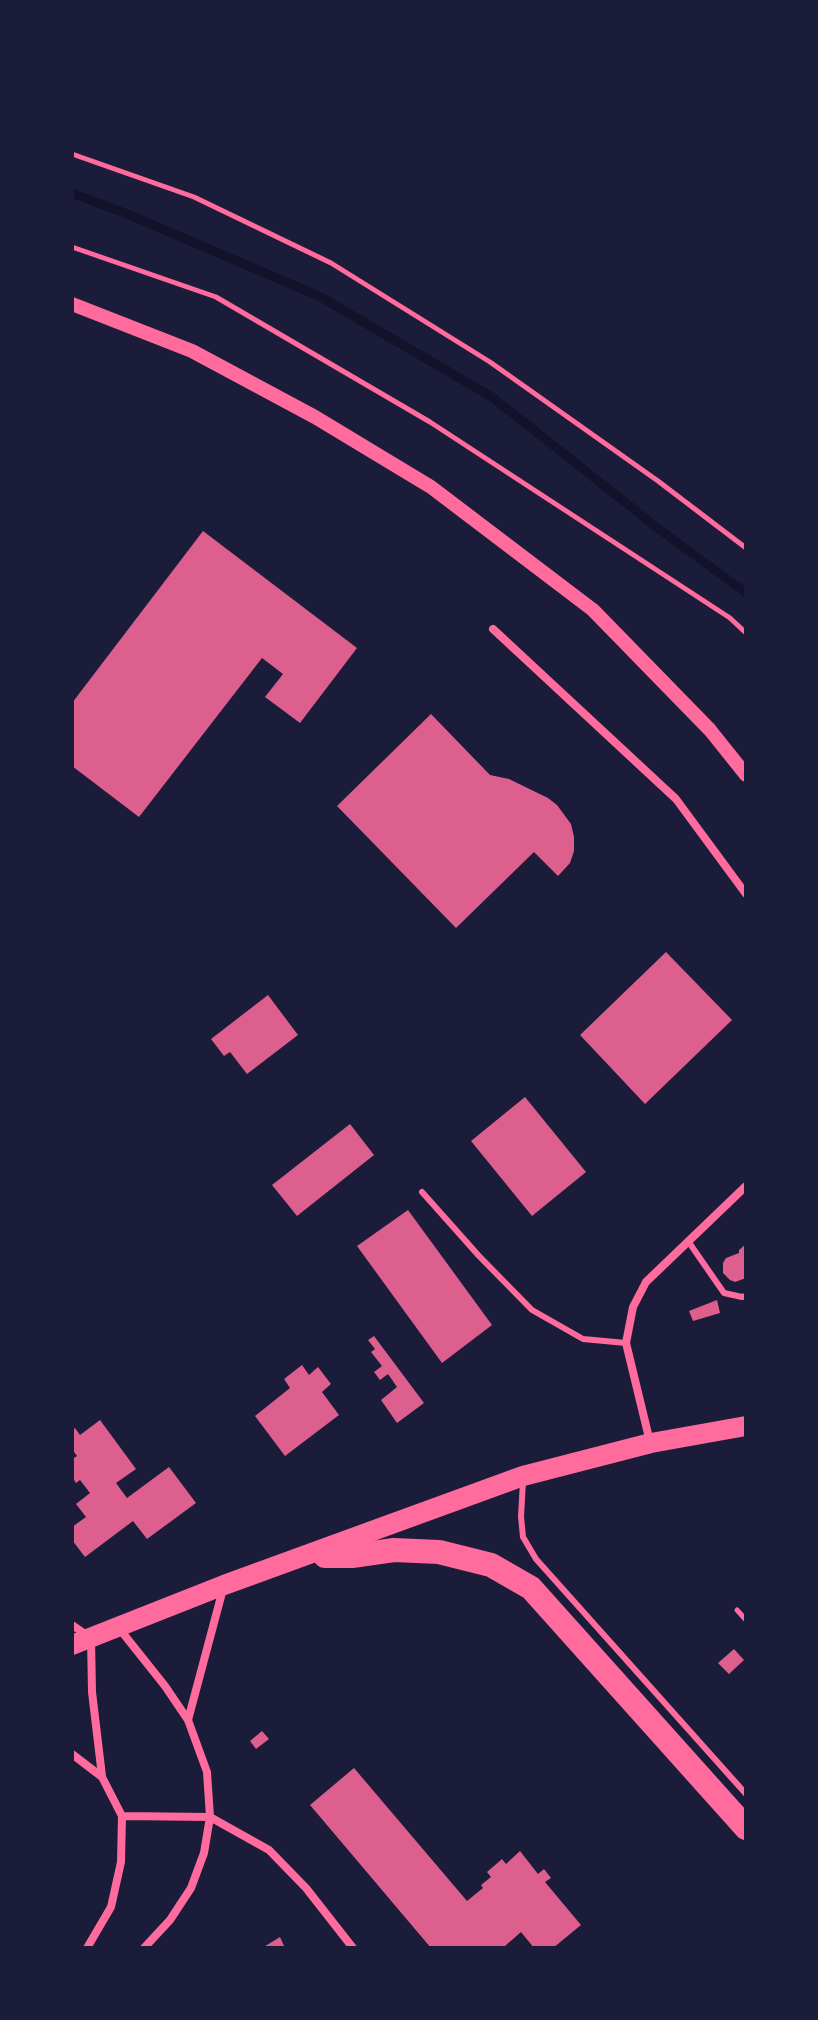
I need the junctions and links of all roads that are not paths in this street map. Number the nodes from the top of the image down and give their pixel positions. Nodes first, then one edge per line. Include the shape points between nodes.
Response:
1 (72, 304) edge
2 (493, 629) dead end
3 (746, 775) edge
4 (746, 894) edge
5 (746, 1186) edge
6 (422, 1192) dead end
7 (688, 1241) junction
8 (746, 1296) edge
9 (626, 1343) junction
10 (746, 1426) edge
11 (651, 1443) junction
12 (523, 1476) junction
13 (329, 1550) junction
14 (224, 1585) junction
15 (72, 1625) edge
16 (118, 1627) junction
17 (81, 1641) edge
18 (188, 1720) junction
19 (72, 1754) edge
20 (102, 1777) junction
21 (746, 1794) edge
22 (122, 1816) junction
23 (210, 1817) junction
24 (746, 1828) edge
25 (87, 1948) edge
26 (144, 1948) edge
27 (353, 1948) edge

1 - 3 street via 192,351 431,487 593,610 710,730
2 - 4 street via 676,799
5 - 7 street
6 - 9 lane via 532,1310 583,1339
7 - 8 lane via 724,1293
7 - 9 street via 646,1282 633,1307
9 - 11 street
10 - 11 main road
11 - 12 main road
12 - 13 main road
12 - 21 lane via 523,1537 536,1559
13 - 14 main road
13 - 24 highway via 352,1556 394,1550 439,1552 491,1565 531,1588
14 - 16 main road
14 - 18 street
15 - 17 street
16 - 17 main road
16 - 18 street
17 - 20 street
18 - 23 street via 207,1772
19 - 20 street
20 - 22 street
22 - 23 street
22 - 25 street via 121,1862 111,1907
23 - 26 street via 191,1888
23 - 27 street via 269,1850

